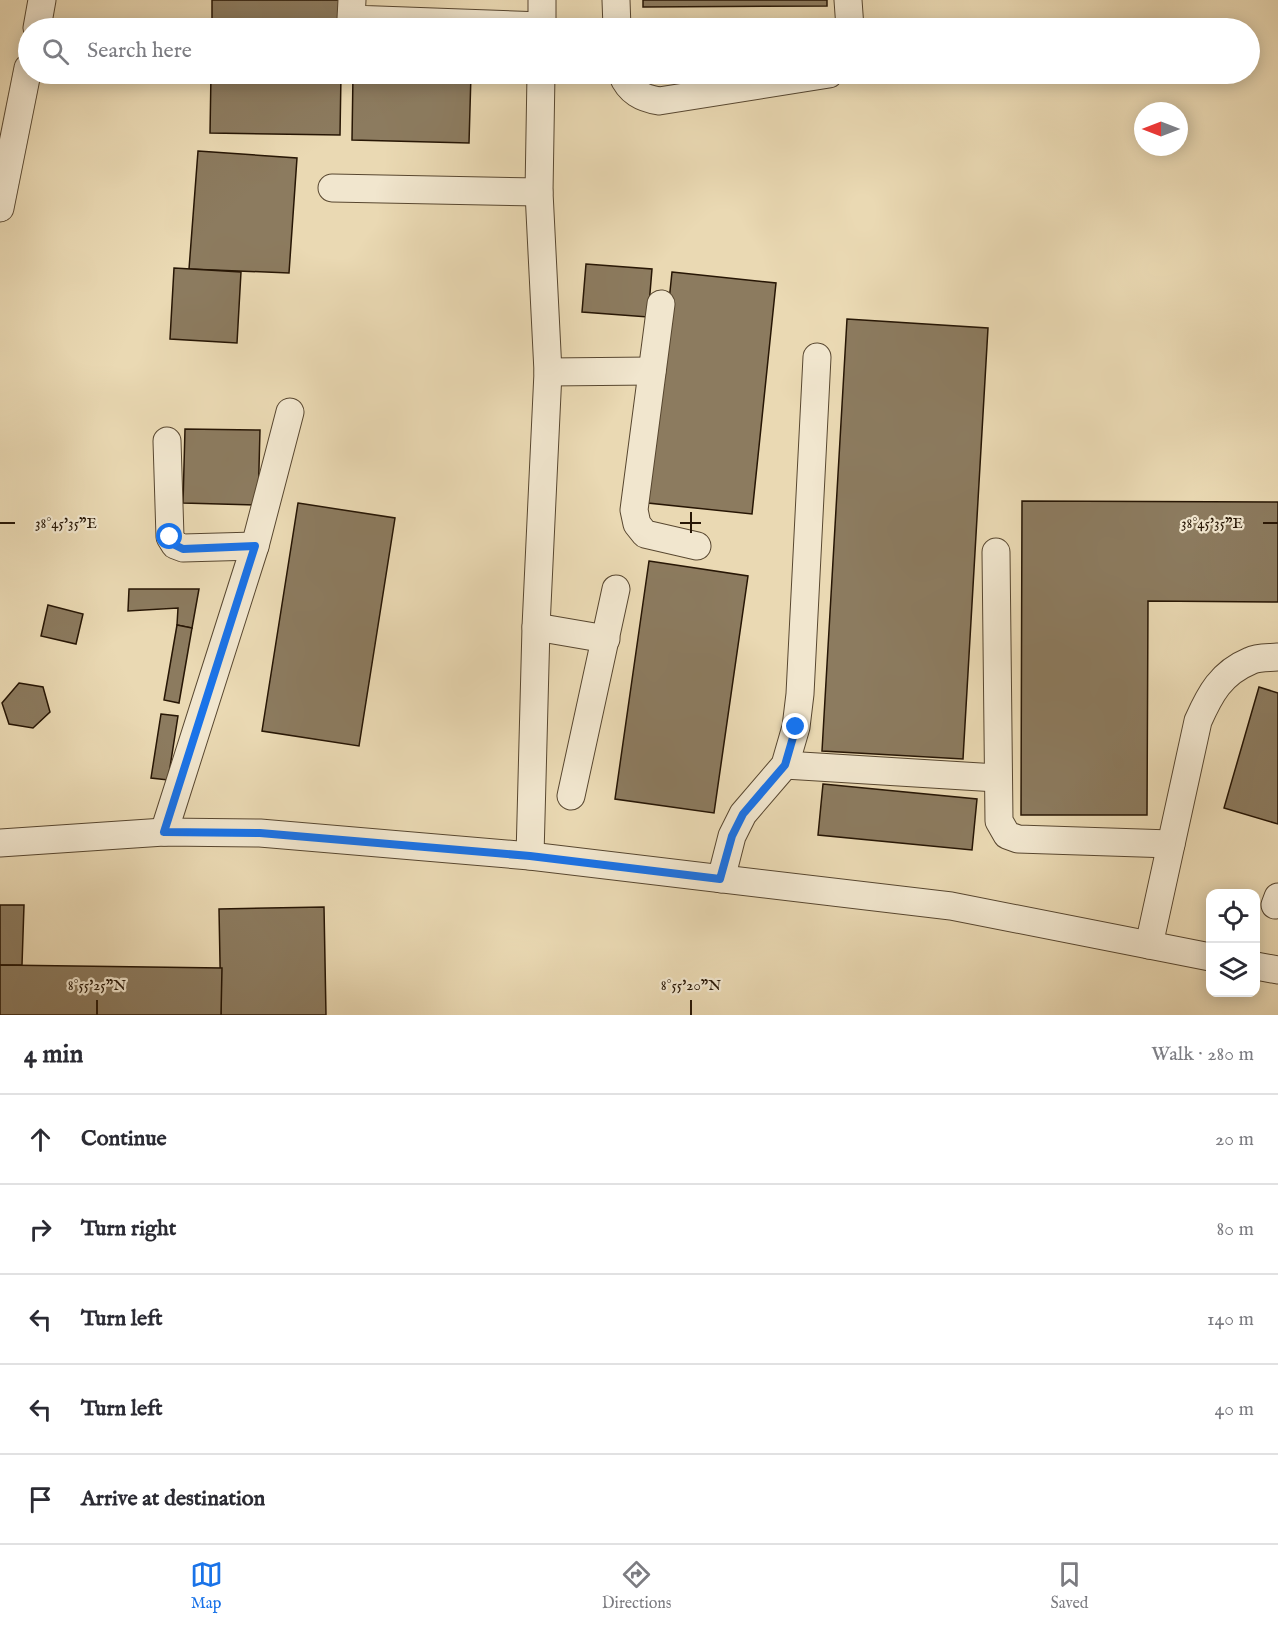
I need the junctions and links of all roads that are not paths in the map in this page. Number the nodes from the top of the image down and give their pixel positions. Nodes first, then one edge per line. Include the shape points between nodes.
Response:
1 (42, 0) edge
2 (352, 0) edge
3 (616, 0) edge
4 (849, 0) edge
5 (39, 18) edge
6 (351, 18) edge
7 (617, 18) edge
8 (850, 18) edge
9 (25, 84) edge
10 (541, 84) edge
11 (628, 84) edge
12 (766, 84) edge
13 (332, 188) dead end
14 (539, 192) junction
15 (0, 208) edge
16 (661, 304) dead end
17 (817, 357) dead end
18 (652, 371) junction
19 (548, 372) junction
20 (291, 412) dead end
21 (167, 441) dead end
22 (255, 546) junction
23 (697, 546) dead end
24 (996, 552) dead end
25 (616, 589) dead end
26 (536, 627) junction
27 (606, 639) junction
28 (1278, 657) edge
29 (785, 765) junction
30 (997, 778) junction
31 (571, 796) dead end
32 (164, 832) junction
33 (0, 843) edge
34 (1172, 844) junction
35 (530, 856) junction
36 (720, 879) junction
37 (1149, 945) junction
38 (1206, 956) edge
39 (1260, 967) edge
40 (1278, 970) edge

1 - 5 street
2 - 6 street
3 - 7 street
4 - 8 street
9 - 15 street
10 - 14 street
11 - 12 street via 641,98 659,101
13 - 14 street
14 - 19 street
16 - 18 street
17 - 29 street via 800,694
18 - 19 street
18 - 23 street via 634,510 637,524 645,534
19 - 26 street
20 - 22 street
21 - 22 street via 170,537 175,545 183,549
22 - 32 street
24 - 30 street
25 - 27 street
26 - 27 street
26 - 35 street
27 - 31 street
28 - 34 street via 1251,660 1230,672 1210,694 1198,721
29 - 30 street
29 - 36 street via 743,814 732,836
30 - 34 street via 999,821 1007,835 1018,839
32 - 33 street
32 - 35 street via 260,833
34 - 37 street
35 - 36 street
36 - 37 street via 951,906
37 - 38 street
39 - 40 street

